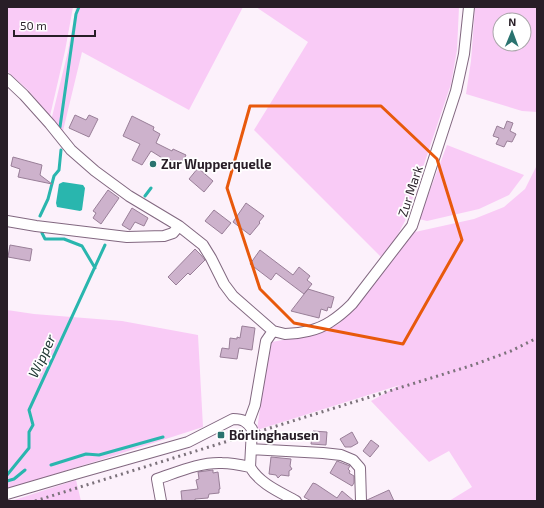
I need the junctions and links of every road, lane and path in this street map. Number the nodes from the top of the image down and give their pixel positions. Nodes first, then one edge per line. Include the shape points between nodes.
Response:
1 (469, 7) edge
2 (7, 80) edge
3 (7, 221) edge
4 (179, 226) junction
5 (273, 331) junction
6 (248, 424) junction
7 (251, 449) junction
8 (250, 467) junction
9 (7, 494) edge
10 (161, 501) edge
11 (296, 501) edge
12 (361, 501) edge

1 - 5 street, Zur Mark via 464,54 456,92 412,226 352,304 330,323 300,332 285,334
2 - 4 street via 24,95 83,161 129,196
3 - 4 street via 127,237 164,236 173,233
4 - 5 street via 203,245 233,296
5 - 6 street via 266,341 255,405
6 - 7 street via 252,428
6 - 9 street via 240,419 233,419 188,442
7 - 8 street
7 - 12 street via 341,454 353,460 360,468
8 - 10 street via 222,462 157,479
8 - 11 street via 254,474 270,487

